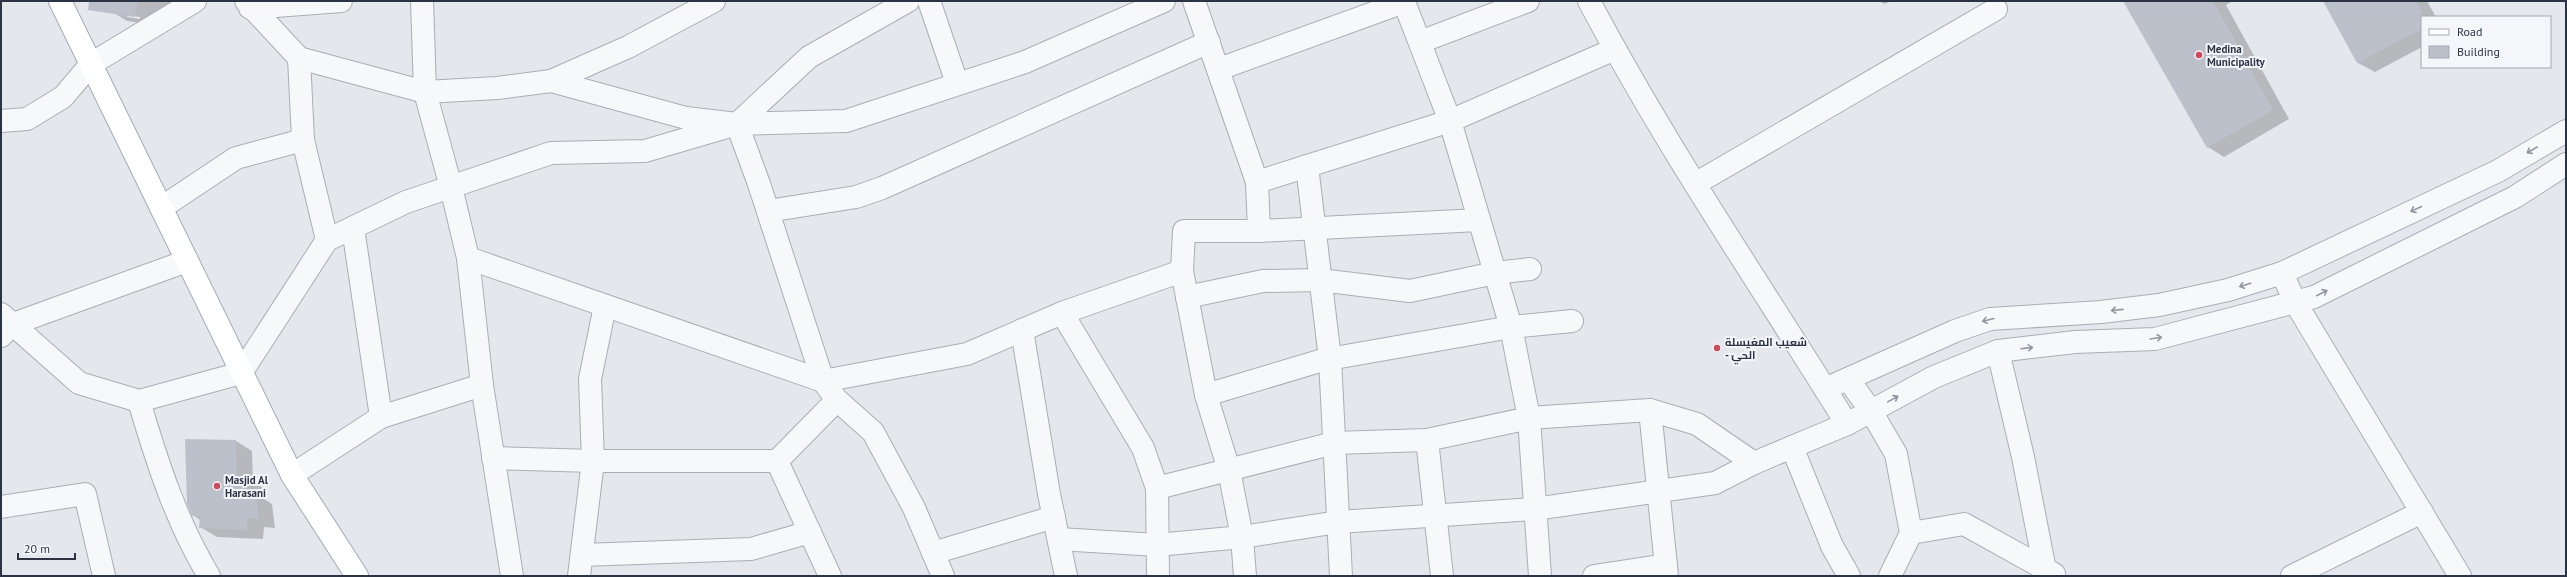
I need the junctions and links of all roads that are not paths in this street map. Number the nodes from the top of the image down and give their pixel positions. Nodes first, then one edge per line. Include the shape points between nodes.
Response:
1 (60, 1) edge
2 (195, 1) edge
3 (341, 1) edge
4 (422, 1) edge
5 (714, 1) edge
6 (908, 1) edge
7 (930, 1) edge
8 (1164, 1) edge
9 (1194, 1) edge
10 (1528, 1) edge
11 (1589, 1) edge
12 (248, 4) edge
13 (1996, 9) dead end
14 (1209, 42) junction
15 (1420, 42) junction
16 (1615, 49) junction
17 (299, 58) junction
18 (91, 64) junction
19 (1219, 69) junction
20 (551, 81) junction
21 (956, 83) junction
22 (425, 92) junction
23 (1, 121) edge
24 (1450, 121) junction
25 (737, 124) junction
26 (2566, 131) edge
27 (303, 140) junction
28 (2566, 164) edge
29 (1307, 166) junction
30 (2498, 171) junction
31 (1257, 182) junction
32 (1695, 184) junction
33 (451, 186) junction
34 (2515, 197) junction
35 (161, 208) junction
36 (768, 211) junction
37 (1479, 220) junction
38 (353, 228) junction
39 (1316, 229) junction
40 (1259, 231) junction
41 (327, 240) junction
42 (468, 258) junction
43 (187, 261) junction
44 (1530, 269) dead end
45 (1182, 271) junction
46 (1495, 273) junction
47 (2282, 273) junction
48 (1320, 280) junction
49 (1187, 297) junction
50 (2296, 302) junction
51 (605, 306) junction
52 (1062, 313) junction
53 (1572, 321) dead end
54 (5, 325) edge
55 (1511, 327) junction
56 (1022, 330) junction
57 (1998, 351) junction
58 (1330, 359) junction
59 (241, 373) junction
60 (1848, 379) junction
61 (823, 381) junction
62 (482, 385) junction
63 (1825, 389) junction
64 (1206, 395) junction
65 (836, 400) junction
66 (139, 401) junction
67 (1650, 410) junction
68 (1871, 411) junction
69 (381, 417) junction
70 (1528, 418) junction
71 (1847, 424) junction
72 (1427, 440) junction
73 (1334, 443) junction
74 (1792, 447) junction
75 (493, 458) junction
76 (592, 461) junction
77 (777, 461) junction
78 (1754, 463) junction
79 (1228, 470) junction
80 (292, 475) junction
81 (1158, 488) junction
82 (1660, 492) junction
83 (1, 507) edge
84 (1534, 508) junction
85 (2422, 512) junction
86 (1436, 515) junction
87 (1054, 517) junction
88 (1338, 522) junction
89 (810, 532) junction
90 (1911, 533) junction
91 (1242, 537) junction
92 (1059, 539) junction
93 (1157, 545) junction
94 (933, 553) junction
95 (580, 565) edge
96 (1667, 571) edge
97 (2051, 573) edge
98 (104, 576) edge
99 (209, 576) edge
100 (357, 576) edge
101 (512, 576) edge
102 (830, 576) edge
103 (943, 576) edge
104 (1066, 576) edge
105 (1158, 576) edge
106 (1245, 576) edge
107 (1341, 576) edge
108 (1442, 576) edge
109 (1540, 576) edge
110 (1594, 576) edge
111 (1849, 576) edge
112 (1890, 576) edge
113 (2292, 576) edge
114 (2460, 576) edge

1 - 18 main road
2 - 18 street
3 - 12 street
4 - 22 street
5 - 20 street via 628,47
6 - 25 street via 809,57
7 - 21 street
8 - 21 street via 1025,62
9 - 14 street
10 - 15 street
11 - 16 street
12 - 17 street
13 - 32 street
14 - 19 street
14 - 36 street via 882,188 856,196
15 - 19 street via 1404,2
15 - 24 street
16 - 24 street
16 - 32 street
17 - 22 street
17 - 27 street
18 - 23 street via 63,97 27,119
18 - 35 main road
19 - 31 street
20 - 22 street via 497,88
20 - 25 street via 686,118
21 - 25 street via 846,121
22 - 33 street
24 - 29 street
24 - 37 street
25 - 33 street via 645,151 551,153
25 - 36 street
26 -> 30 street
27 - 35 street via 236,158
27 - 41 street
28 - 34 street
29 - 31 street
29 - 39 street
30 - 34 street
30 -> 47 street
31 - 40 street
32 - 63 street
33 - 38 street via 406,202
33 - 42 street
50 -> 34 street via 2314,298
35 - 43 main road
36 - 61 street
37 - 39 street
37 - 46 street
38 - 41 street
38 - 69 street
39 - 40 street
39 - 48 street
40 - 45 street via 1184,231
41 - 59 street
42 - 51 street
42 - 62 street
43 - 54 street
43 - 59 main road
44 - 46 street
45 - 49 street
45 - 52 street
46 - 48 street via 1410,291
46 - 55 street
47 - 50 street
47 -> 60 street via 2228,290 2159,306 1990,319 1955,331
48 - 49 street via 1263,281
48 - 58 street
49 - 64 street
57 -> 50 street via 2075,342 2155,338
50 - 85 street
51 - 61 street
51 - 76 street via 590,379
52 - 56 street
52 - 81 street via 1143,448
53 - 55 street
54 - 66 street via 80,383
55 - 58 street
55 - 70 street
56 - 61 street via 967,354
56 - 87 street
68 -> 57 street via 1934,377
57 - 97 street
58 - 64 street
58 - 73 street
59 - 66 street
59 - 80 main road
60 - 63 street
60 - 68 street
61 - 65 street
62 - 69 street
62 - 75 street
63 - 71 street
64 - 79 street
65 - 77 street
65 - 94 street via 873,432 914,508
66 - 99 street via 160,472 189,542
67 - 70 street
67 - 78 street via 1697,424
67 - 82 street
68 - 71 street
68 - 90 street via 1896,454
69 - 80 street
70 - 72 street
70 - 84 street
71 - 74 street
72 - 73 street
72 - 86 street
73 - 79 street
73 - 88 street
74 - 78 street
74 - 111 street via 1832,546
75 - 76 street
75 - 101 street
76 - 77 street
76 - 95 street
77 - 89 street
78 - 82 street via 1715,483
79 - 81 street
79 - 91 street
80 - 100 main road
81 - 93 street
82 - 84 street
82 - 96 street
83 - 98 street via 84,494
84 - 86 street
84 - 109 street
85 - 113 street
85 - 114 street
86 - 88 street
86 - 108 street
87 - 92 street
87 - 94 street
88 - 91 street
88 - 107 street
89 - 95 street via 752,549
89 - 102 street
90 - 97 street via 1964,524
90 - 112 street
91 - 93 street
91 - 106 street
92 - 93 street
92 - 104 street
93 - 105 street
94 - 103 street
96 - 110 street

